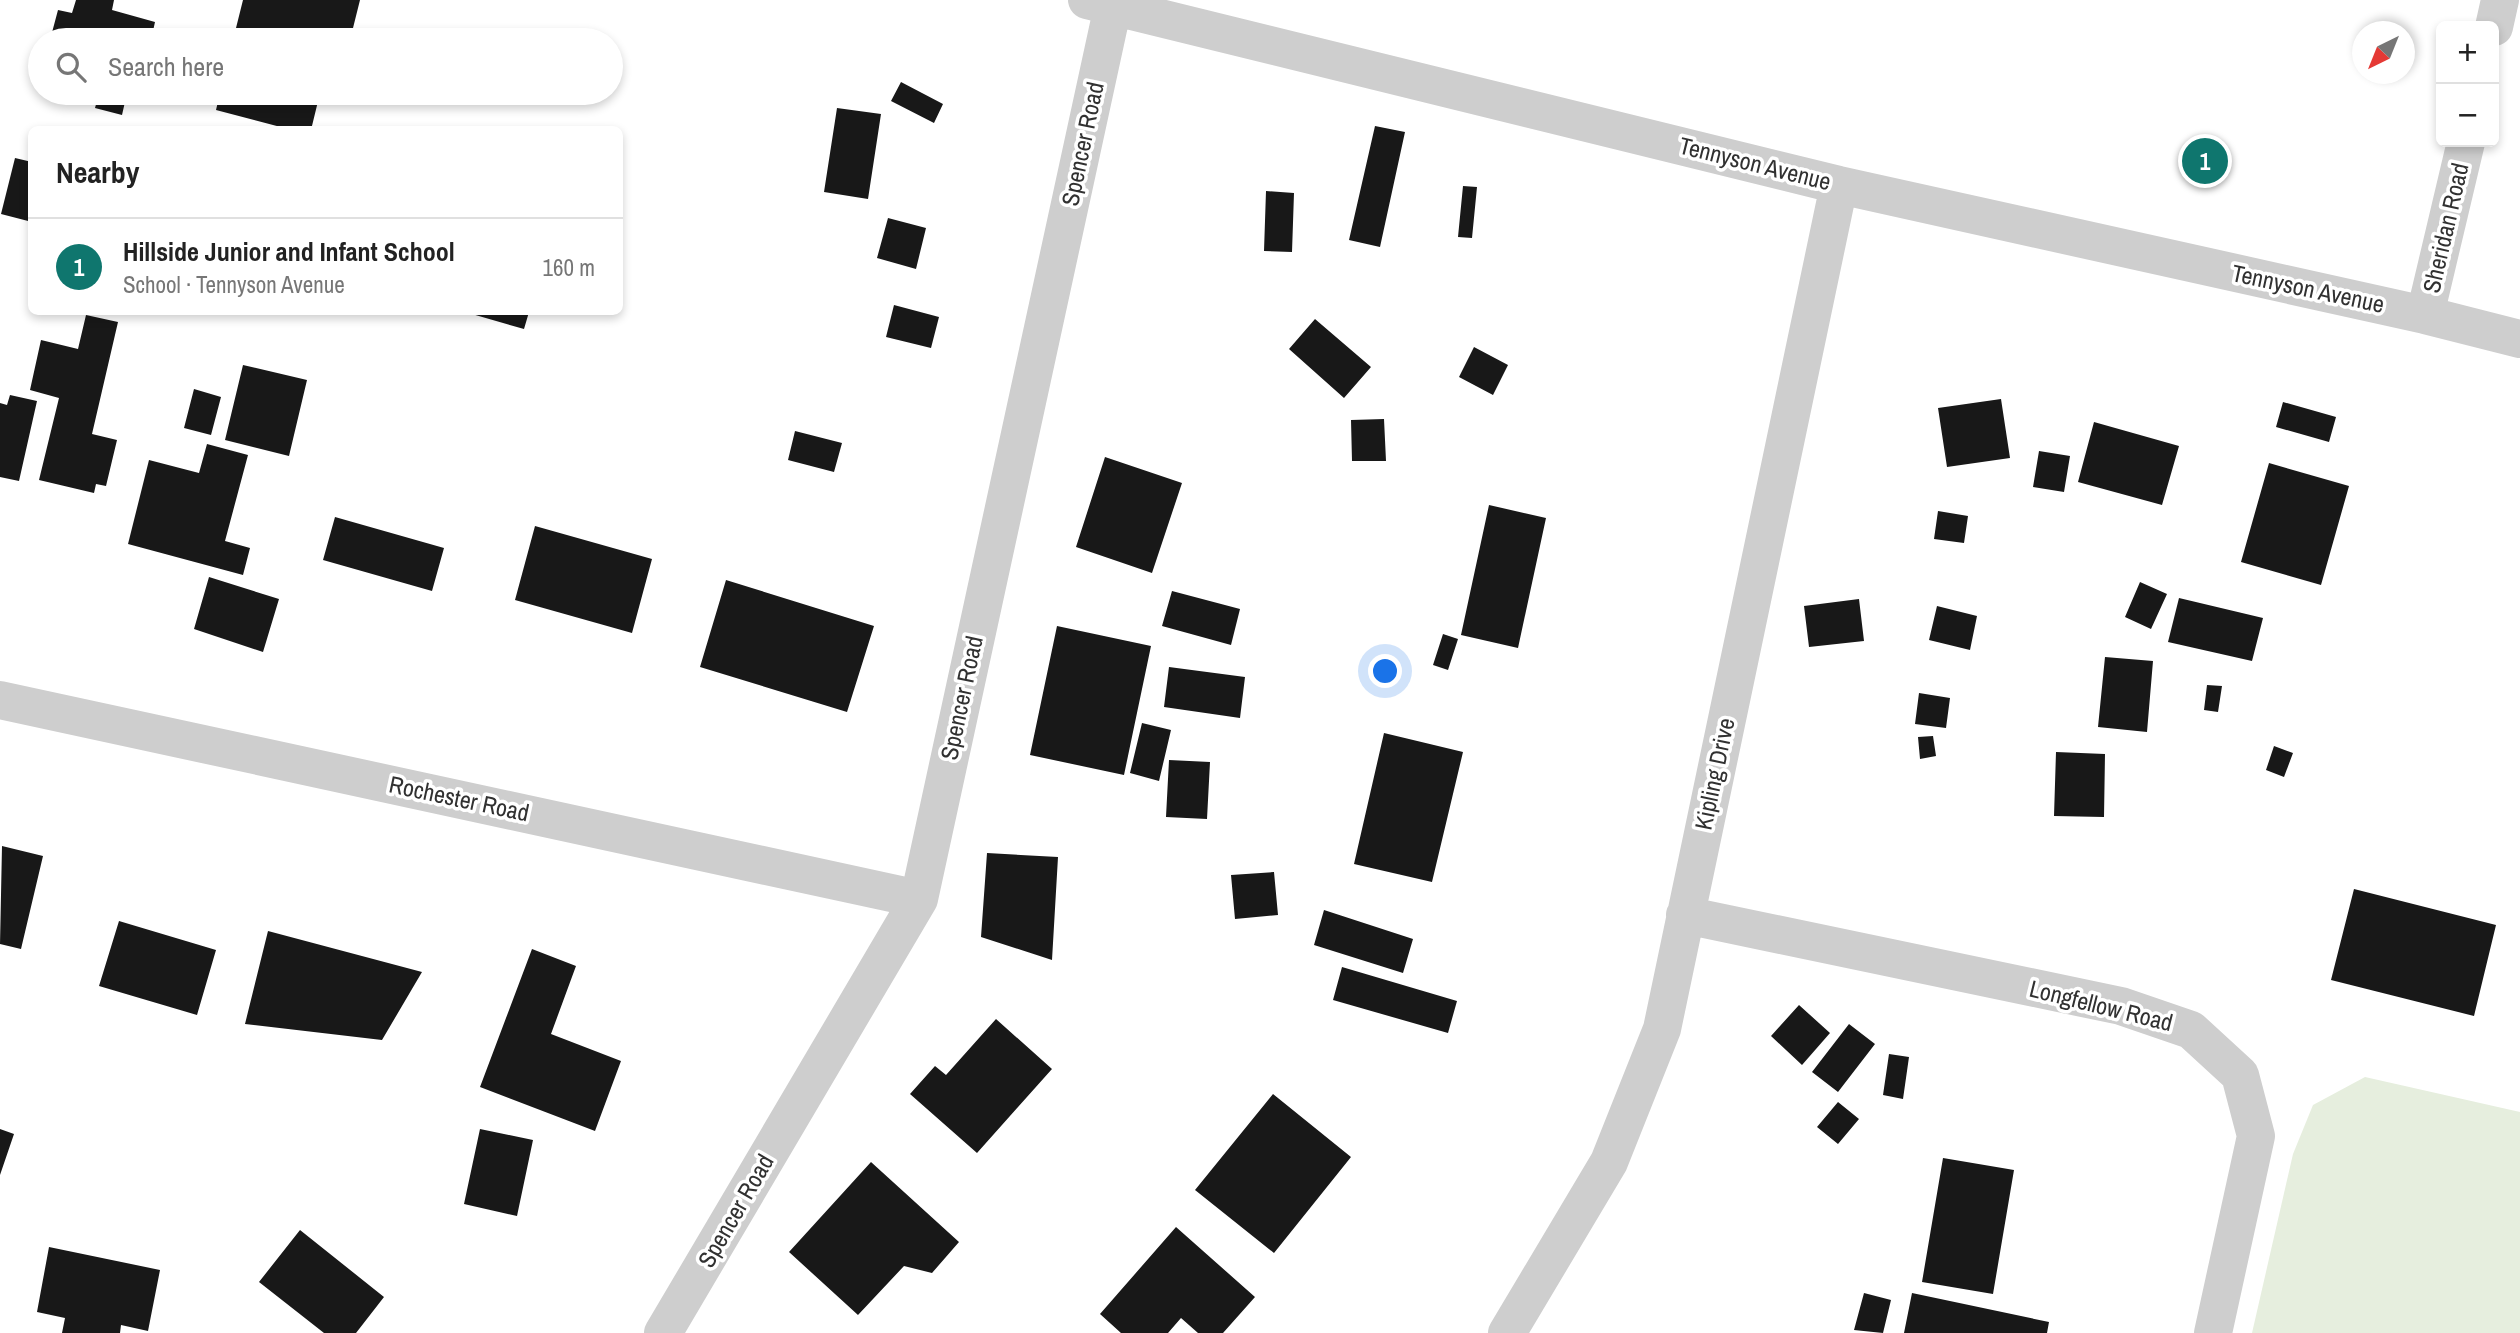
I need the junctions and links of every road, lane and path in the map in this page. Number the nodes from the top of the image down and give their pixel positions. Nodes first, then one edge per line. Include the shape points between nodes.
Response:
1 (2500, 0) edge
2 (1100, 3) edge
3 (2495, 21) edge
4 (2465, 147) edge
5 (1839, 185) junction
6 (2425, 315) junction
7 (2520, 339) edge
8 (0, 700) edge
9 (919, 899) junction
10 (1685, 915) junction
11 (663, 1333) edge
12 (1507, 1333) edge
13 (2213, 1333) edge

1 - 3 street
2 - 5 street, Tennyson Avenue
2 - 9 street, Spencer Road
4 - 6 street, Sheridan Road
5 - 6 street, Tennyson Avenue
5 - 10 street, Kipling Drive
6 - 7 street, Tennyson Avenue
8 - 9 street, Rochester Road
9 - 11 street, Spencer Road
10 - 12 street, Kipling Drive via 1662,1029 1609,1161
10 - 13 street, Longfellow Road via 2121,1006 2191,1030 2240,1074 2256,1136

